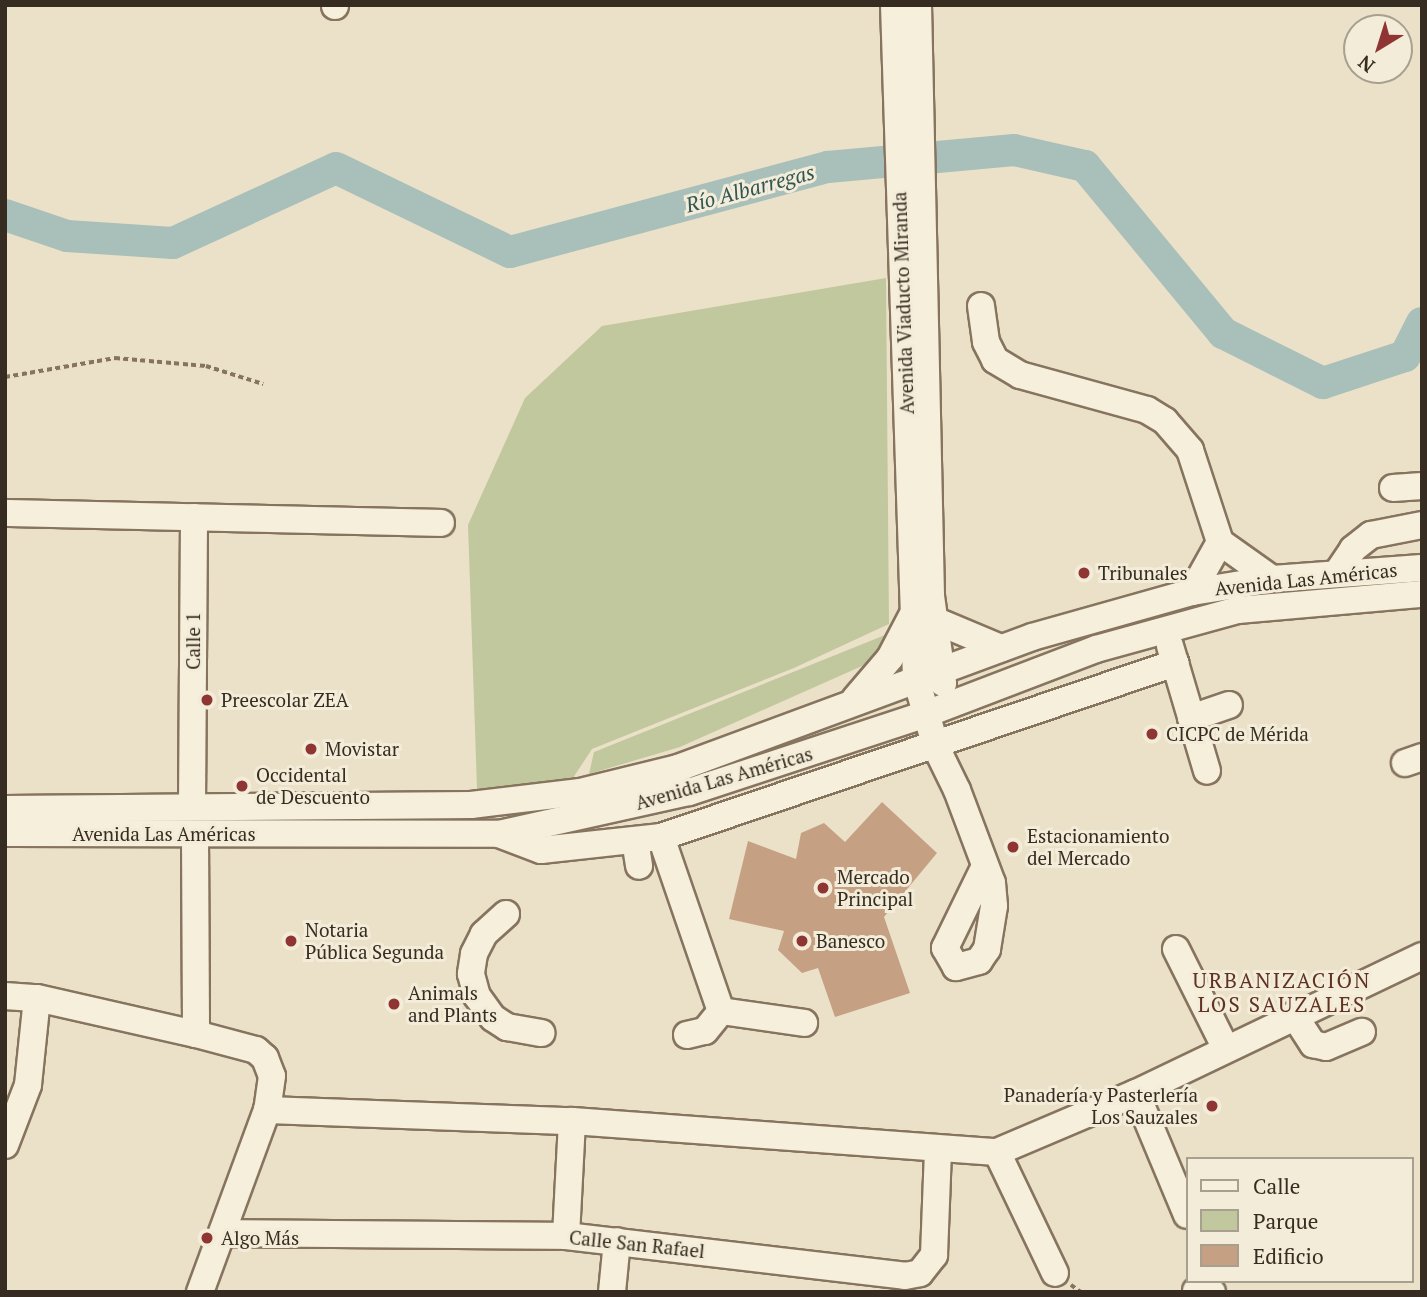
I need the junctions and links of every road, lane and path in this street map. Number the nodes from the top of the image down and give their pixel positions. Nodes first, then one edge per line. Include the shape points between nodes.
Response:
1 (894, 5) edge
2 (918, 5) edge
3 (981, 306) dead end
4 (5, 377) edge
5 (263, 384) dead end
6 (1422, 486) edge
7 (1393, 488) dead end
8 (5, 513) edge
9 (194, 517) junction
10 (441, 523) dead end
11 (1422, 525) edge
12 (1220, 542) junction
13 (1422, 568) edge
14 (1337, 573) junction
15 (1272, 579) junction
16 (1192, 593) junction
17 (1422, 594) edge
18 (923, 607) junction
19 (1167, 631) junction
20 (1002, 648) junction
21 (1175, 663) junction
22 (1045, 671) junction
23 (928, 674) junction
24 (855, 699) junction
25 (1056, 702) junction
26 (1229, 705) dead end
27 (937, 710) junction
28 (1191, 718) junction
29 (936, 747) junction
30 (1207, 771) dead end
31 (681, 794) junction
32 (192, 807) junction
33 (5, 809) edge
34 (689, 827) junction
35 (5, 833) edge
36 (499, 834) junction
37 (195, 835) junction
38 (645, 848) junction
39 (985, 866) dead end
40 (506, 914) dead end
41 (1175, 949) dead end
42 (1422, 956) edge
43 (5, 996) edge
44 (37, 998) junction
45 (721, 1011) junction
46 (1294, 1015) junction
47 (804, 1023) dead end
48 (1362, 1032) dead end
49 (541, 1033) dead end
50 (196, 1034) junction
51 (687, 1035) dead end
52 (1226, 1049) junction
53 (1136, 1093) junction
54 (267, 1110) junction
55 (572, 1121) junction
56 (5, 1145) edge
57 (938, 1149) junction
58 (997, 1152) junction
59 (1186, 1213) edge
60 (223, 1233) junction
61 (566, 1236) junction
62 (617, 1241) junction
63 (1055, 1273) dead end
64 (200, 1292) edge
65 (612, 1292) edge
66 (1196, 1292) edge
67 (1212, 1292) edge

1 - 18 street, Avenida Viaducto Miranda
2 - 18 street, Avenida Viaducto Miranda
3 - 12 street via 986,342 995,360 1020,375 1147,410 1179,434 1190,450
4 - 5 path via 115,358 206,366
6 - 7 street
8 - 9 street
9 - 10 street
9 - 32 street, Calle 1
11 - 14 street via 1371,535 1353,549
12 - 15 street
12 - 16 street
13 - 14 street, Avenida Las Américas
14 - 15 street, Avenida Las Américas
15 - 16 street, Avenida Las Américas
16 - 20 street, Avenida Las Américas
17 - 19 street, Avenida Las Américas via 1238,610
18 - 20 street
18 - 23 street
18 - 24 street via 890,658
19 - 21 street
19 - 22 street, Avenida Las Américas via 1096,649
20 - 23 street, Avenida Las Américas
21 - 25 street
21 - 28 street
22 - 25 street
22 - 27 street, Avenida Las Américas
23 - 24 street, Avenida Las Américas
23 - 27 street
24 - 32 street, Avenida Las Américas via 678,768 580,792 471,805
25 - 29 street
26 - 28 street
27 - 29 street
27 - 31 street, Avenida Las Américas
28 - 30 street
29 - 34 street
29 - 39 street
31 - 34 street
31 - 36 street, Avenida Las Américas
32 - 33 street, Avenida Las Américas
34 - 38 street
35 - 37 street, Avenida Las Américas
36 - 37 street, Avenida Las Américas
36 - 38 street via 541,850
37 - 50 street
38 - 45 street
40 - 49 street via 484,934 474,954 471,974 477,996 493,1018 507,1027
41 - 52 street
42 - 46 street
43 - 44 street
44 - 50 street
44 - 56 street via 28,1085
45 - 47 street
45 - 51 street via 705,1031
46 - 48 street via 1313,1044 1326,1046
46 - 52 street
50 - 54 street via 256,1050 265,1058 272,1076
52 - 53 street
53 - 58 street
53 - 59 street
54 - 55 street
54 - 60 street
55 - 57 street
55 - 61 street
57 - 58 street
57 - 62 street, Calle San Rafael via 937,1238 934,1255 920,1273 905,1276
58 - 63 street
60 - 61 street, Calle San Rafael
60 - 64 street
61 - 62 street, Calle San Rafael
62 - 65 street
66 - 67 street

